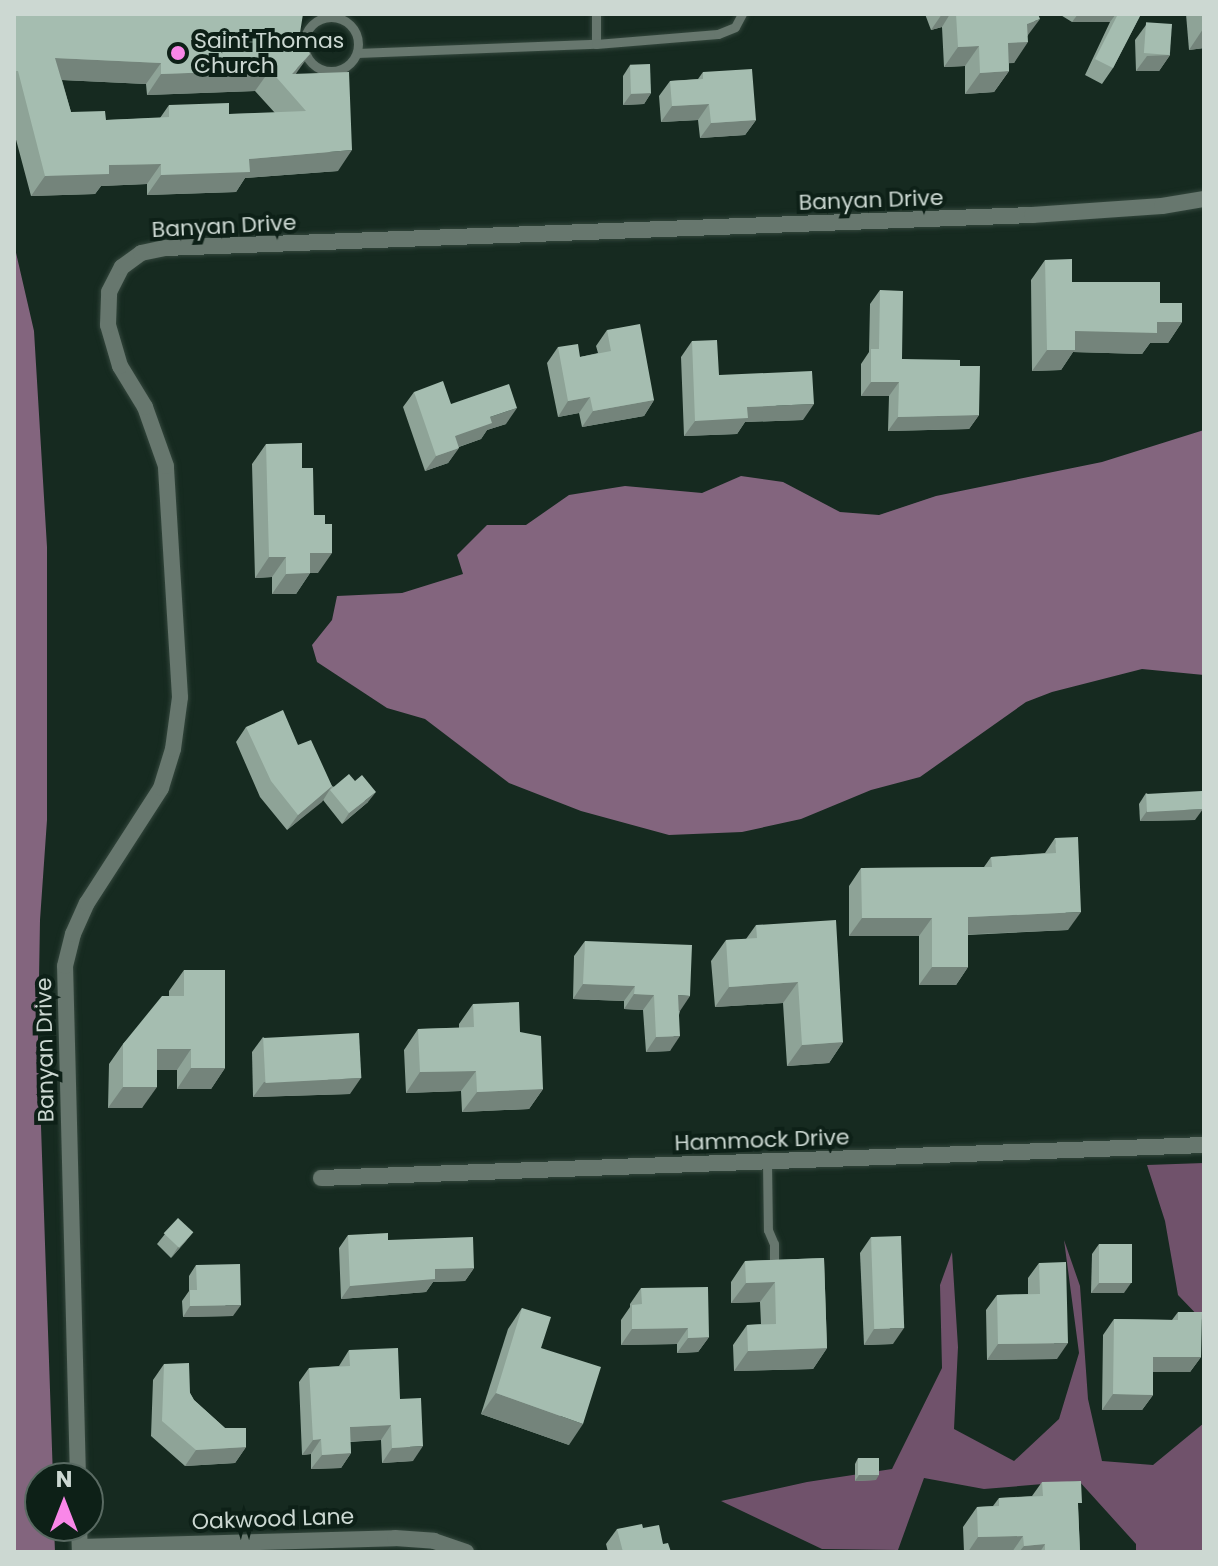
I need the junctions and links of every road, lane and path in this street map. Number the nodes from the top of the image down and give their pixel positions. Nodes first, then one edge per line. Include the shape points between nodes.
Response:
1 (596, 14) edge
2 (742, 14) edge
3 (343, 17) edge
4 (596, 44) junction
5 (357, 53) junction
6 (1204, 199) edge
7 (1204, 1145) edge
8 (767, 1162) junction
9 (321, 1178) dead end
10 (774, 1261) edge
11 (78, 1462) edge
12 (80, 1550) edge
13 (466, 1552) edge

1 - 4 lane
2 - 4 lane via 729,32
3 - 5 lane via 355,30
3 - 5 lane via 325,17 309,27 305,54 317,68 336,71
4 - 5 lane
6 - 11 street, Banyan Drive via 1017,215 165,248 141,253 122,267 109,292 108,325 120,366 145,407 166,466 180,697 161,788 93,892 67,952
7 - 8 street, Hammock Drive
8 - 9 street, Hammock Drive
8 - 10 lane
12 - 13 street, Oakwood Lane via 395,1538 434,1541

